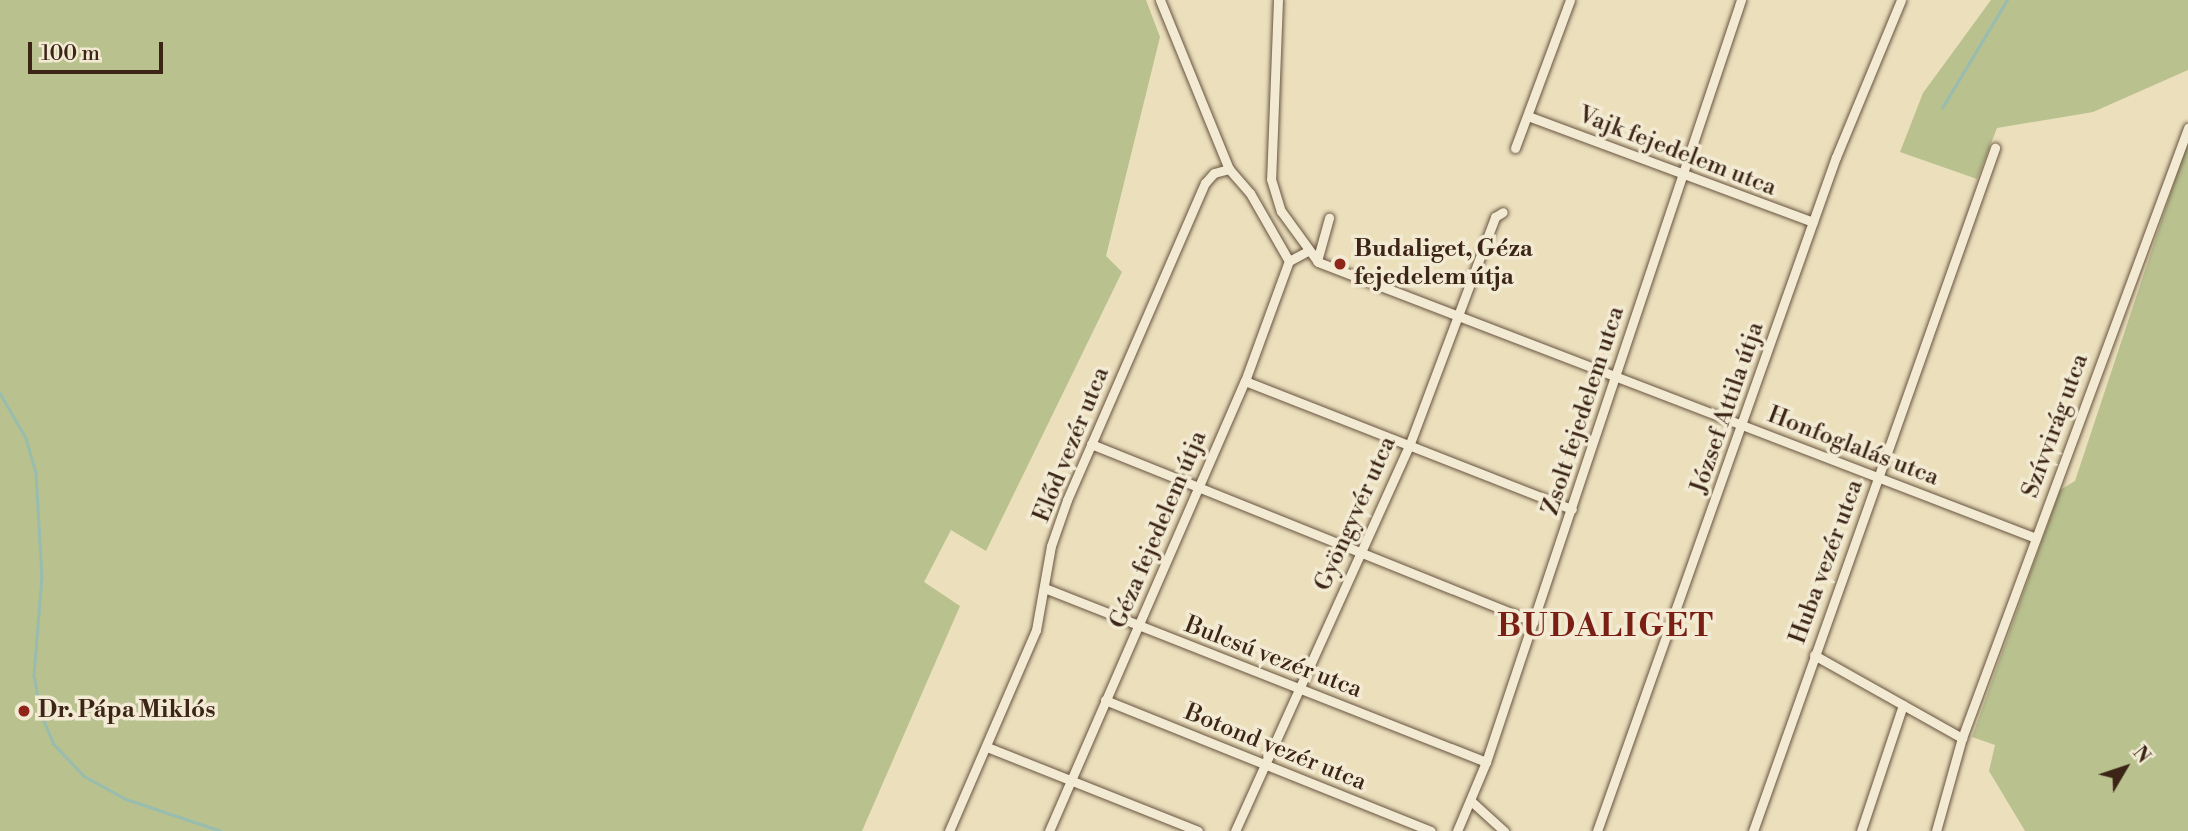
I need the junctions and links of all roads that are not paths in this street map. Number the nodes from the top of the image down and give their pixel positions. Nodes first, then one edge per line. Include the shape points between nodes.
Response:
1 (1160, 0) edge
2 (1278, 0) edge
3 (1570, 0) edge
4 (1741, 0) edge
5 (1900, 0) edge
6 (1528, 116) junction
7 (2188, 128) edge
8 (1515, 148) dead end
9 (1995, 148) dead end
10 (1228, 169) junction
11 (1684, 174) junction
12 (1503, 212) dead end
13 (1329, 218) dead end
14 (1813, 222) junction
15 (1308, 251) junction
16 (1289, 261) junction
17 (1317, 261) junction
18 (1458, 317) junction
19 (1615, 377) junction
20 (1245, 381) junction
21 (1744, 426) junction
22 (1091, 444) junction
23 (1409, 446) junction
24 (1879, 476) junction
25 (1198, 485) junction
26 (1572, 509) junction
27 (2036, 538) junction
28 (1360, 553) junction
29 (1046, 589) junction
30 (1534, 622) junction
31 (1138, 627) junction
32 (1814, 655) junction
33 (1299, 688) junction
34 (1105, 700) junction
35 (1903, 705) junction
36 (1962, 738) junction
37 (986, 747) junction
38 (1486, 762) junction
39 (1265, 764) junction
40 (1071, 780) junction
41 (1471, 801) junction
42 (949, 831) edge
43 (1049, 831) edge
44 (1198, 831) edge
45 (1236, 831) edge
46 (1431, 831) edge
47 (1457, 831) edge
48 (1504, 831) edge
49 (1597, 831) edge
50 (1753, 831) edge
51 (1861, 831) edge
52 (1936, 831) edge

1 - 10 street
2 - 15 street, Honfoglalás utca via 1271,179 1281,211
3 - 6 street
4 - 11 street, Zsolt fejedelem utca
5 - 14 street, József Attila útja
6 - 8 street
6 - 11 street, Vajk fejedelem utca
7 - 27 street, Szívvirág utca
9 - 24 street, Huba vezér utca
10 - 16 street via 1250,193
10 - 22 street, Előd vezér utca via 1214,173 1205,183
11 - 14 street, Vajk fejedelem utca
11 - 19 street, Zsolt fejedelem utca
12 - 18 street, Gyöngyvér utca via 1495,217
13 - 17 street
14 - 21 street, József Attila útja
15 - 16 street
15 - 17 street, Honfoglalás utca
16 - 20 street, Géza fejedelem útja
17 - 18 street, Honfoglalás utca
18 - 19 street, Honfoglalás utca
18 - 23 street, Gyöngyvér utca
19 - 21 street, Honfoglalás utca
19 - 26 street, Zsolt fejedelem utca
20 - 23 street
20 - 25 street, Géza fejedelem útja
21 - 24 street, Honfoglalás utca
21 - 49 street, József Attila útja
22 - 25 street
22 - 29 street, Előd vezér utca via 1051,545
23 - 26 street
23 - 28 street, Gyöngyvér utca
24 - 27 street, Honfoglalás utca
24 - 32 street, Huba vezér utca
25 - 28 street
25 - 31 street, Géza fejedelem útja
26 - 30 street, Zsolt fejedelem utca
27 - 36 street, Szívvirág utca
28 - 30 street
28 - 33 street, Gyöngyvér utca
29 - 31 street, Bulcsú vezér utca
29 - 37 street, Előd vezér utca via 1036,630
30 - 38 street, Zsolt fejedelem utca
31 - 33 street, Bulcsú vezér utca
31 - 34 street, Géza fejedelem útja
32 - 35 street
32 - 50 street, Huba vezér utca
33 - 38 street, Bulcsú vezér utca
33 - 39 street, Gyöngyvér utca
34 - 39 street, Botond vezér utca
34 - 40 street, Géza fejedelem útja
35 - 36 street
35 - 51 street
36 - 52 street, Szívvirág utca
37 - 40 street
37 - 42 street, Előd vezér utca
38 - 41 street, Zsolt fejedelem utca
39 - 45 street, Gyöngyvér utca
39 - 46 street, Botond vezér utca
40 - 43 street, Géza fejedelem útja
40 - 44 street
41 - 47 street, Zsolt fejedelem utca
41 - 48 street

